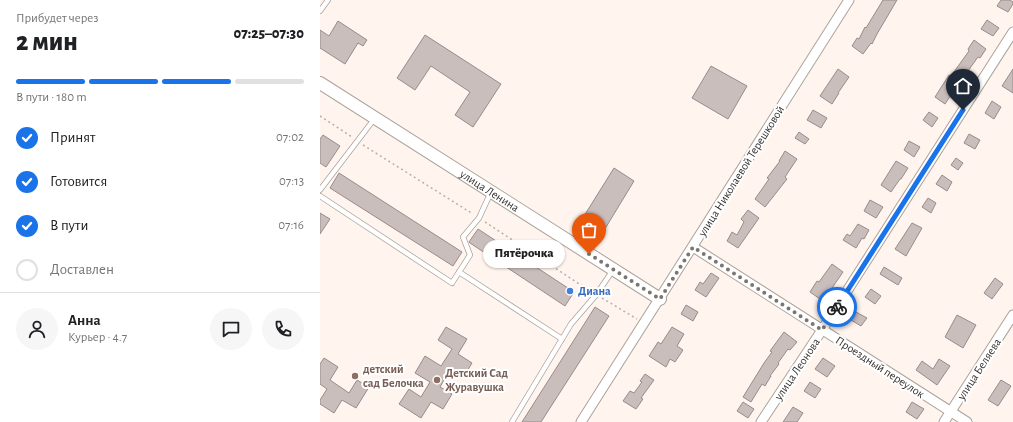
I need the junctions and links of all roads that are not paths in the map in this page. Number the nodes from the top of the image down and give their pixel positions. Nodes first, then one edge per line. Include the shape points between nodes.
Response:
1 (328, 0) edge
2 (850, 0) edge
3 (320, 11) edge
4 (1013, 32) edge
5 (320, 83) edge
6 (375, 118) junction
7 (320, 190) edge
8 (491, 192) junction
9 (320, 196) edge
10 (693, 247) junction
11 (613, 270) junction
12 (459, 272) junction
13 (660, 299) junction
14 (1013, 315) edge
15 (822, 330) junction
16 (562, 339) junction
17 (951, 412) junction
18 (512, 422) edge
19 (581, 422) edge
20 (761, 422) edge
21 (944, 422) edge
22 (967, 422) edge

1 - 3 lane
2 - 10 street, улица Николаевой Терешковой
4 - 15 street, улица Леонова
5 - 6 street, улица Ленина
6 - 7 lane
6 - 8 street, улица Ленина
8 - 11 street, улица Ленина
8 - 12 lane via 479,218 463,238 470,255
9 - 12 lane via 452,283
10 - 13 street, улица Николаевой Терешковой
10 - 15 street, Проездный переулок
11 - 13 street, улица Ленина
11 - 16 lane
12 - 16 lane
13 - 19 street, улица Николаевой Терешковой
14 - 17 street, улица Беляева
15 - 17 street, Проездный переулок
15 - 20 street, улица Леонова
16 - 18 lane
17 - 21 street, улица Беляева
17 - 22 street, Проездный переулок

